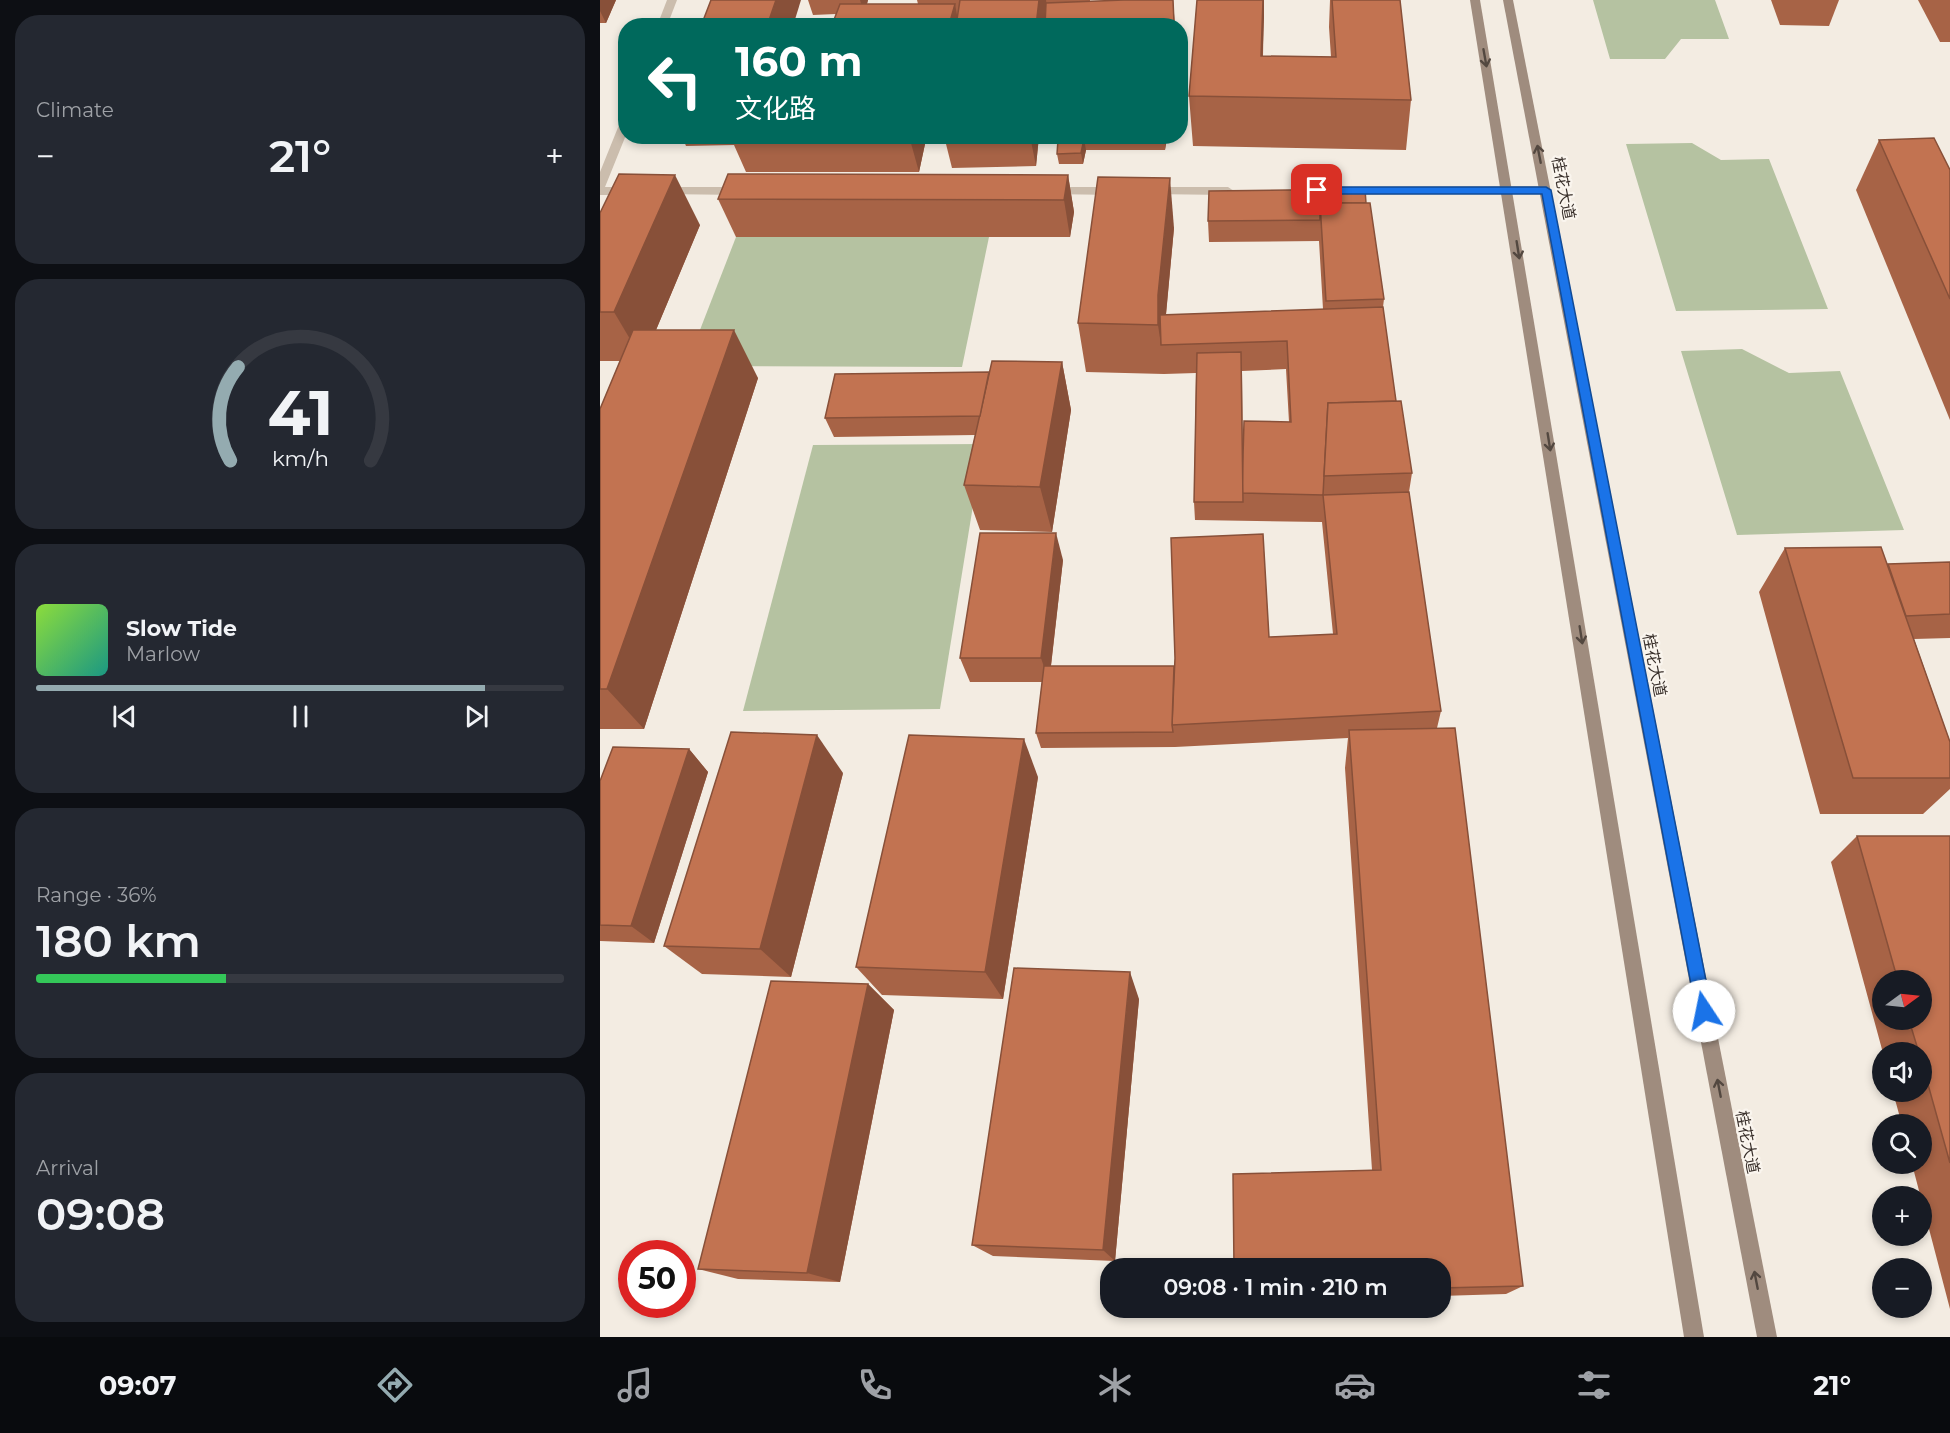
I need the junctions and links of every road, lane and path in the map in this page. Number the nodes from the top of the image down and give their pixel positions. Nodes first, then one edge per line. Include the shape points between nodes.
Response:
1 (672, 0) edge
2 (1475, 0) edge
3 (1508, 0) edge
4 (665, 18) edge
5 (618, 140) edge
6 (600, 186) edge
7 (1329, 190) edge
8 (1508, 190) junction
9 (1546, 190) junction
10 (600, 191) edge
11 (755, 191) edge
12 (1042, 191) edge
13 (1245, 191) edge
14 (1694, 1337) edge
15 (1767, 1337) edge

1 - 4 street
2 -> 8 main road
9 -> 3 main road, 桂花大道
5 - 6 street
7 - 8 street
8 - 9 street
8 -> 14 main road
15 -> 9 main road, 桂花大道
10 - 11 street
12 - 13 street

